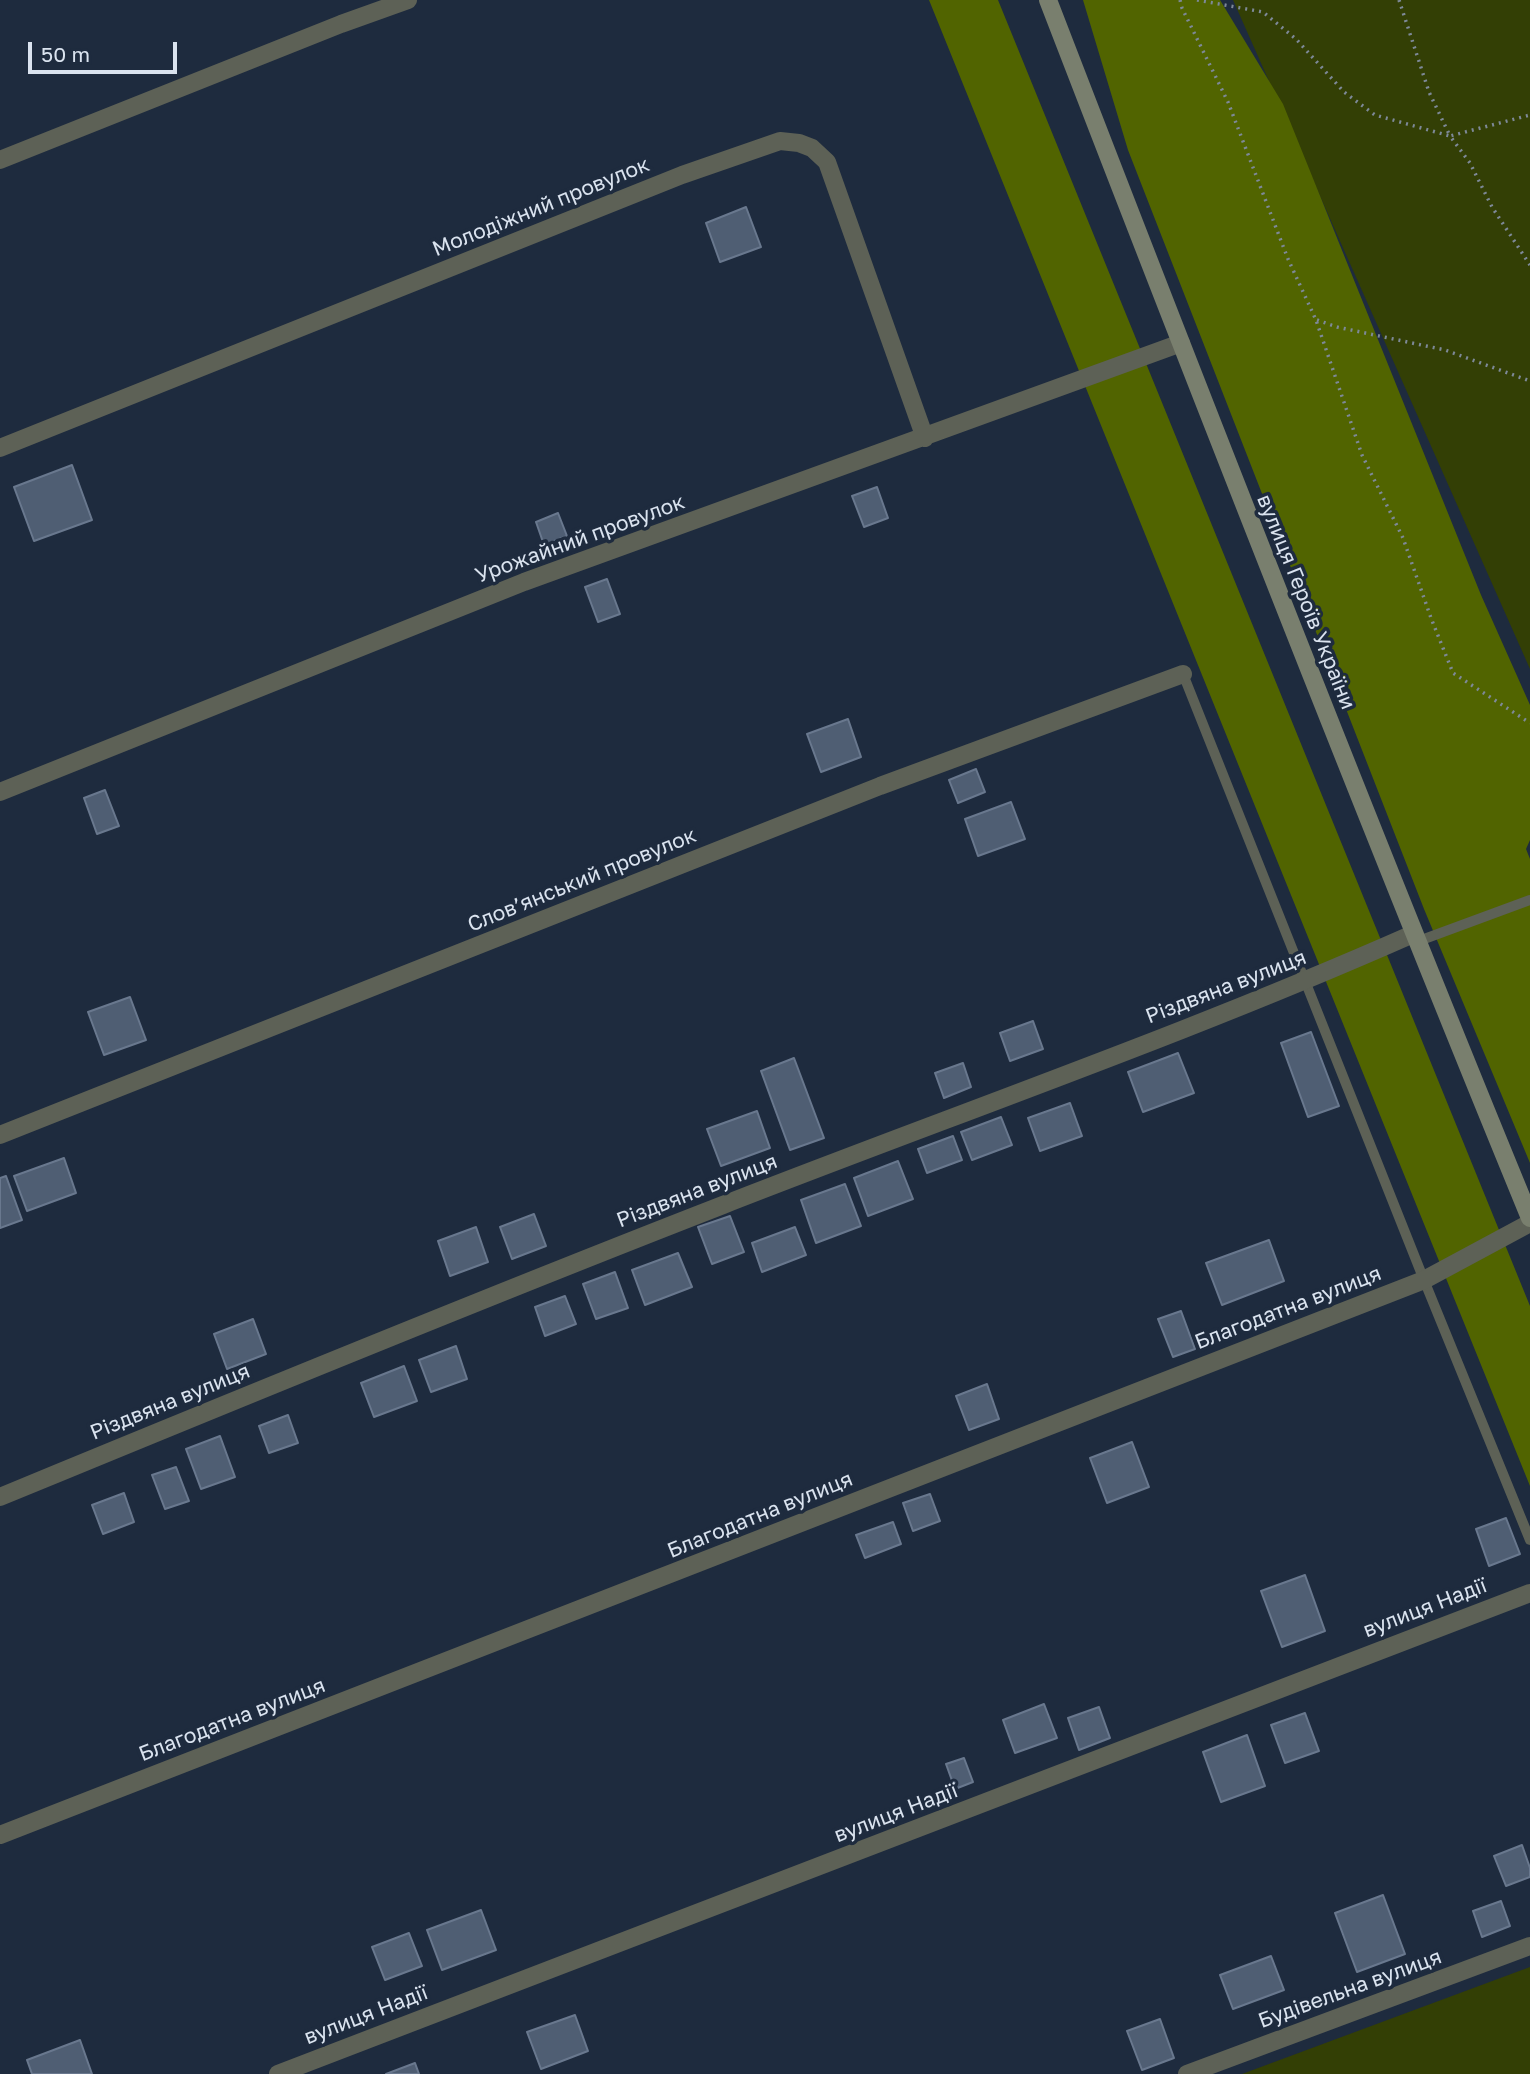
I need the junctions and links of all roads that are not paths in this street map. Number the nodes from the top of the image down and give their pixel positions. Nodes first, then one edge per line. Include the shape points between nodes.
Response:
1 (408, 0) edge
2 (1048, 0) edge
3 (0, 160) edge
4 (1181, 344) junction
5 (925, 438) junction
6 (0, 448) edge
7 (1183, 674) joint
8 (0, 792) edge
9 (1530, 900) edge
10 (1415, 938) junction
11 (1305, 982) junction
12 (0, 1135) edge
13 (1530, 1220) edge
14 (1424, 1280) junction
15 (0, 1497) edge
16 (1530, 1540) edge
17 (1530, 1593) edge
18 (0, 1835) edge
19 (1530, 1946) edge
20 (278, 2074) edge
21 (1187, 2074) edge

1 - 3 street
2 - 4 main road, вулиця Героїв України
4 - 5 street, Урожайний провулок
4 - 10 main road, вулиця Героїв України
5 - 6 street, Молодіжний провулок via 827,162 799,143 780,141 682,175
5 - 8 street, Урожайний провулок via 524,582
7 - 11 lane
7 - 12 street, Словʼянський провулок via 880,786
9 - 10 lane
10 - 11 street, Різдвяна вулиця
10 - 13 main road, вулиця Героїв України
11 - 14 lane
11 - 15 street, Різдвяна вулиця via 722,1205
13 - 14 street, Благодатна вулиця
14 - 16 lane
14 - 18 street, Благодатна вулиця
17 - 20 street, вулиця Надії
19 - 21 street, Будівельна вулиця

